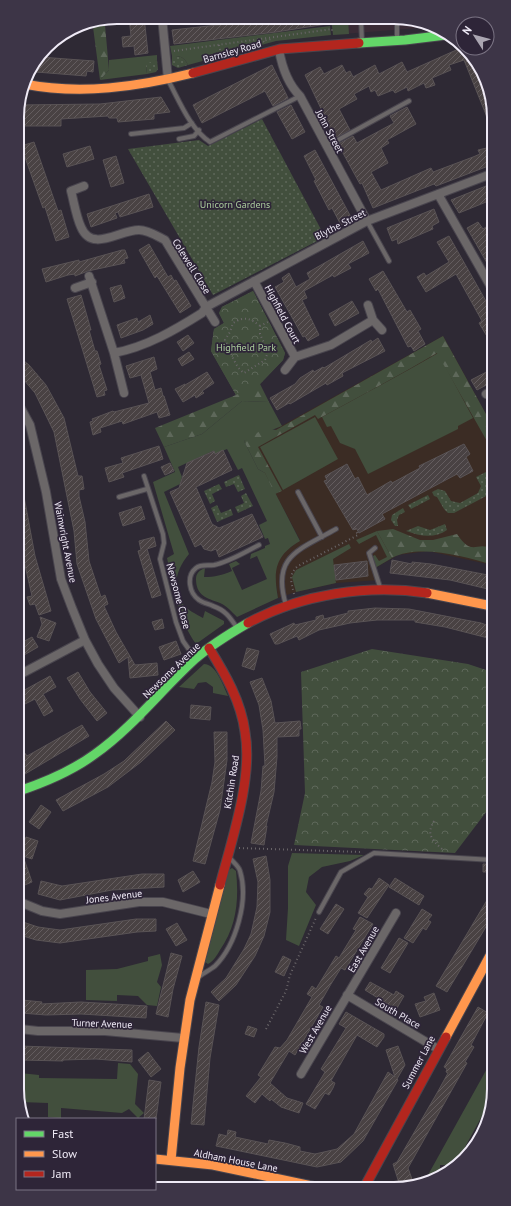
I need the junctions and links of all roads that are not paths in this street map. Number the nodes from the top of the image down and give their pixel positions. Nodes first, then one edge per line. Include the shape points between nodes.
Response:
1 (163, 24) edge
2 (362, 24) edge
3 (397, 24) edge
4 (440, 36) edge
5 (397, 41) junction
6 (362, 43) junction
7 (279, 50) junction
8 (168, 79) junction
9 (30, 85) edge
10 (300, 96) junction
11 (410, 101) dead end
12 (192, 123) junction
13 (199, 130) junction
14 (131, 134) dead end
15 (179, 139) dead end
16 (327, 146) junction
17 (487, 176) edge
18 (84, 186) dead end
19 (438, 194) junction
20 (367, 221) junction
21 (389, 261) dead end
22 (487, 280) edge
23 (254, 281) junction
24 (75, 288) dead end
25 (368, 306) dead end
26 (206, 307) junction
27 (373, 320) junction
28 (215, 322) dead end
29 (382, 330) dead end
30 (114, 353) junction
31 (295, 358) junction
32 (285, 370) dead end
33 (124, 393) dead end
34 (24, 414) edge
35 (144, 476) dead end
36 (147, 489) junction
37 (298, 492) dead end
38 (119, 497) dead end
39 (336, 529) dead end
40 (322, 537) junction
41 (259, 546) dead end
42 (375, 548) dead end
43 (381, 589) junction
44 (291, 604) junction
45 (487, 605) edge
46 (237, 628) junction
47 (85, 640) junction
48 (209, 648) junction
49 (196, 659) junction
50 (24, 672) edge
51 (140, 717) junction
52 (24, 788) edge
53 (229, 851) junction
54 (487, 860) edge
55 (24, 904) edge
56 (319, 912) road end
57 (396, 913) dead end
58 (211, 914) junction
59 (487, 961) edge
60 (195, 979) junction
61 (347, 995) junction
62 (24, 1029) edge
63 (183, 1038) junction
64 (438, 1049) junction
65 (301, 1074) dead end
66 (156, 1158) edge
67 (171, 1160) junction
68 (285, 1182) edge
69 (367, 1182) edge

1 - 8 street
2 - 6 lane
3 - 5 lane
4 - 5 street, Barnsley Road
5 - 6 street, Barnsley Road
6 - 7 street, Barnsley Road
7 - 8 street, Barnsley Road
7 - 10 street, John Street via 282,66 293,89
8 - 9 street, Barnsley Road via 111,87 62,90
8 - 12 lane
10 - 13 lane via 210,142
10 - 16 street, John Street
11 - 16 lane
12 - 13 lane
12 - 14 lane via 184,128
13 - 15 lane via 194,136
16 - 20 street, John Street
17 - 19 street, Blythe Street
18 - 26 street, Colewell Close via 71,191 81,228 88,237 100,241 140,230 153,233 165,240
19 - 20 street, Blythe Street
19 - 22 street
20 - 21 lane
20 - 23 street, Blythe Street
23 - 26 street, Blythe Street
23 - 31 street, Highfield Court
24 - 30 street via 90,279
25 - 27 street
26 - 28 street, Colewell Close
26 - 30 street, Blythe Street via 202,313 157,339
27 - 29 street
27 - 31 street, Highfield Court via 331,345
30 - 33 street
31 - 32 street, Highfield Court
34 - 47 street, Wainwright Avenue via 30,425 46,492 62,579
35 - 36 lane, Newsome Close
36 - 38 lane
36 - 49 lane, Newsome Close via 163,534 164,543 160,559 176,622 183,642
37 - 40 lane
39 - 40 lane
40 - 44 lane via 286,561 281,581
41 - 46 lane via 218,564 203,565 191,573 190,581 194,595 199,600 223,610
42 - 43 lane via 369,553
43 - 44 street, Newsome Avenue via 328,595
43 - 45 street, Newsome Avenue via 455,596
44 - 46 street, Newsome Avenue
46 - 48 street, Newsome Avenue
47 - 50 street
47 - 51 street, Wainwright Avenue via 114,688
48 - 49 street, Newsome Avenue
48 - 53 street, Kitchin Road via 236,695 245,724 246,768
49 - 51 street, Newsome Avenue
51 - 52 street, Newsome Avenue via 90,758 64,774
53 - 58 street, Kitchin Road
53 - 60 lane via 240,870 242,909 228,946 215,965
54 - 56 lane via 374,853 341,872
55 - 58 street, Jones Avenue via 42,911 60,914 126,904 163,902
57 - 61 street, East Avenue
58 - 60 street, Kitchin Road
59 - 64 street, Summer Lane
60 - 63 street, Kitchin Road
61 - 64 street, South Place
61 - 65 street, West Avenue
62 - 63 street, Turner Avenue via 105,1031
63 - 67 street, Kitchin Road
64 - 69 street, Summer Lane
66 - 67 street, Aldham House Lane
67 - 68 street, Aldham House Lane via 213,1165

